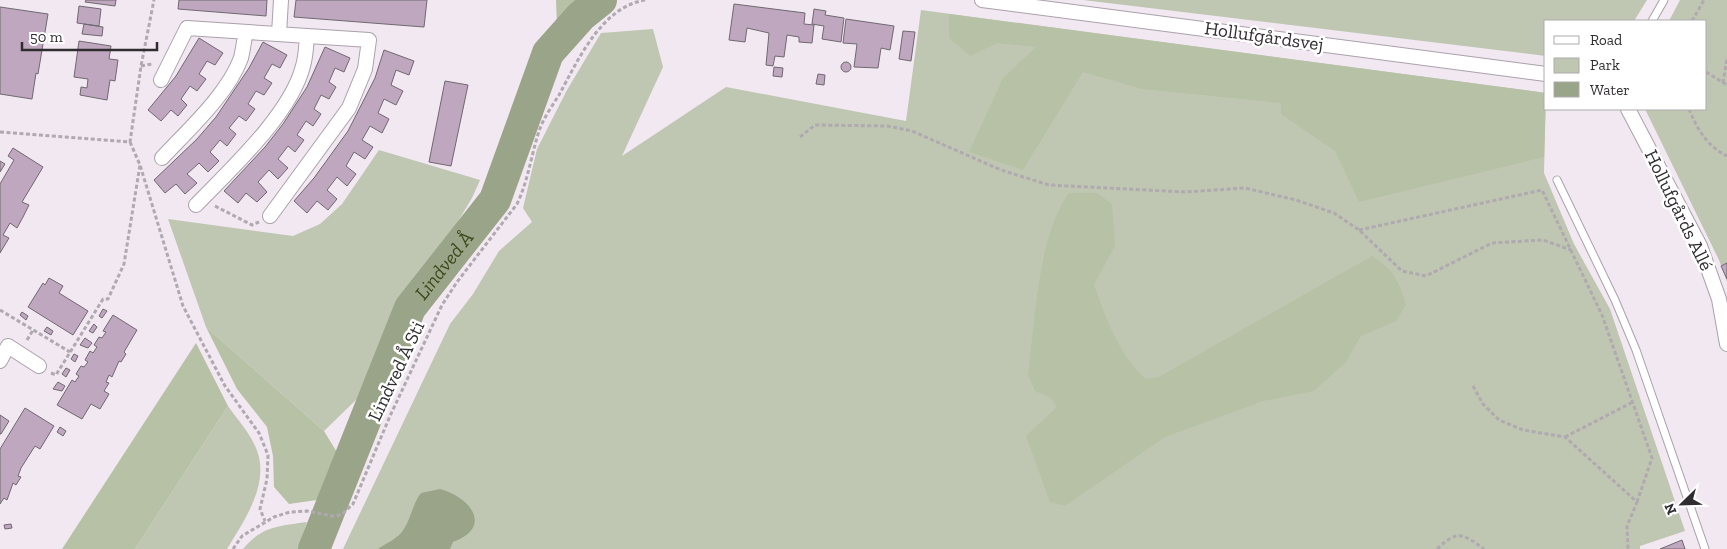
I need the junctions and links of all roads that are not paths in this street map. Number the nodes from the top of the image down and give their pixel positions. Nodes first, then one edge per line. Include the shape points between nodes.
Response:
1 (281, 0) edge
2 (982, 0) edge
3 (1664, 0) edge
4 (1653, 20) edge
5 (246, 32) junction
6 (279, 34) junction
7 (307, 36) junction
8 (1544, 74) edge
9 (161, 80) dead end
10 (1629, 110) edge
11 (162, 158) dead end
12 (1558, 180) dead end
13 (199, 201) road end
14 (270, 216) road end
15 (1727, 344) edge
16 (0, 361) edge
17 (39, 366) road end
18 (1705, 549) edge

1 - 6 street
2 - 8 street, Hollufgårdsvej
3 - 4 lane
5 - 6 street
5 - 9 street via 187,28
5 - 11 street via 241,58 231,78
6 - 7 street
7 - 13 street via 303,67 287,99 254,145
7 - 14 street via 369,40 365,69 349,108
10 - 15 street, Hollufgårds Allé via 1700,246 1719,298
12 - 18 lane via 1636,350
16 - 17 street via 8,346

